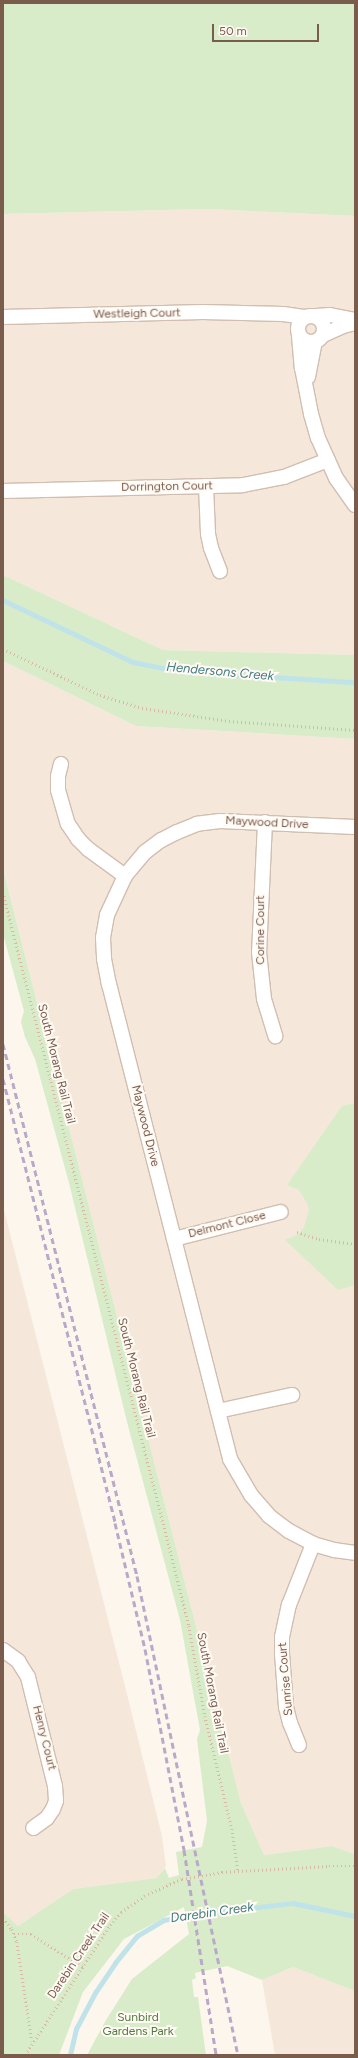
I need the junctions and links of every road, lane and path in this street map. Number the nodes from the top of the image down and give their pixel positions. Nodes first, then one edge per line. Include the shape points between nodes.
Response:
1 (271, 315) junction
2 (3, 317) edge
3 (310, 317) junction
4 (355, 320) edge
5 (355, 323) edge
6 (298, 333) junction
7 (319, 339) junction
8 (307, 391) junction
9 (328, 460) junction
10 (206, 486) junction
11 (3, 491) edge
12 (355, 505) edge
13 (220, 571) dead end
14 (3, 649) edge
15 (355, 730) edge
16 (61, 764) dead end
17 (265, 822) junction
18 (355, 827) edge
19 (125, 876) junction
20 (3, 892) edge
21 (275, 1036) dead end
22 (280, 1212) dead end
23 (297, 1232) dead end
24 (174, 1239) junction
25 (355, 1244) edge
26 (292, 1395) dead end
27 (218, 1411) junction
28 (312, 1544) junction
29 (355, 1553) edge
30 (3, 1650) edge
31 (299, 1745) dead end
32 (33, 1828) dead end
33 (355, 1866) edge
34 (238, 1870) junction
35 (3, 1918) edge
36 (14, 1934) junction
37 (83, 1967) junction
38 (32, 2041) junction
39 (25, 2055) edge

1 - 2 street, Westleigh Court via 203,312
1 - 3 street, Westleigh Court
1 - 6 street, Westleigh Court via 287,322
3 - 4 street, Westleigh Court via 330,315
3 - 6 street via 299,323
3 - 7 street via 322,322
5 - 7 street via 343,326
6 - 7 street via 306,342
6 - 8 street
7 - 8 street via 309,366
8 - 9 street via 318,438
9 - 10 street, Dorrington Court via 284,477 262,482
9 - 12 street via 336,478
10 - 11 street, Dorrington Court
10 - 13 street via 208,534
14 - 15 path via 100,695 142,708 229,721
16 - 19 street via 58,790 68,824 88,849
17 - 18 street, Maywood Drive
17 - 19 street, Maywood Drive via 220,821 197,824 161,840 145,852
17 - 21 street, Corine Court via 259,952 264,999
19 - 24 street, Maywood Drive via 107,915 103,938 104,959
20 - 34 path, South Morang Rail Trail via 178,1576 205,1716 228,1809
22 - 24 street, Delmont Close
23 - 25 path via 319,1239
24 - 27 street, Maywood Drive
26 - 27 street
27 - 28 street, Maywood Drive via 230,1459 251,1495 268,1516
28 - 29 street, Maywood Drive
28 - 31 street, Sunrise Court via 289,1605 282,1637 286,1707
30 - 32 street, Henry Court via 18,1661 28,1677 56,1786 53,1809 47,1818
33 - 34 path, Darebin Creek Trail
34 - 37 path, Darebin Creek Trail via 182,1879 137,1900 115,1918
35 - 36 path
36 - 37 path via 31,1934
36 - 38 path via 22,1967
37 - 38 path, Darebin Creek Trail
38 - 39 path, Darebin Creek Trail

